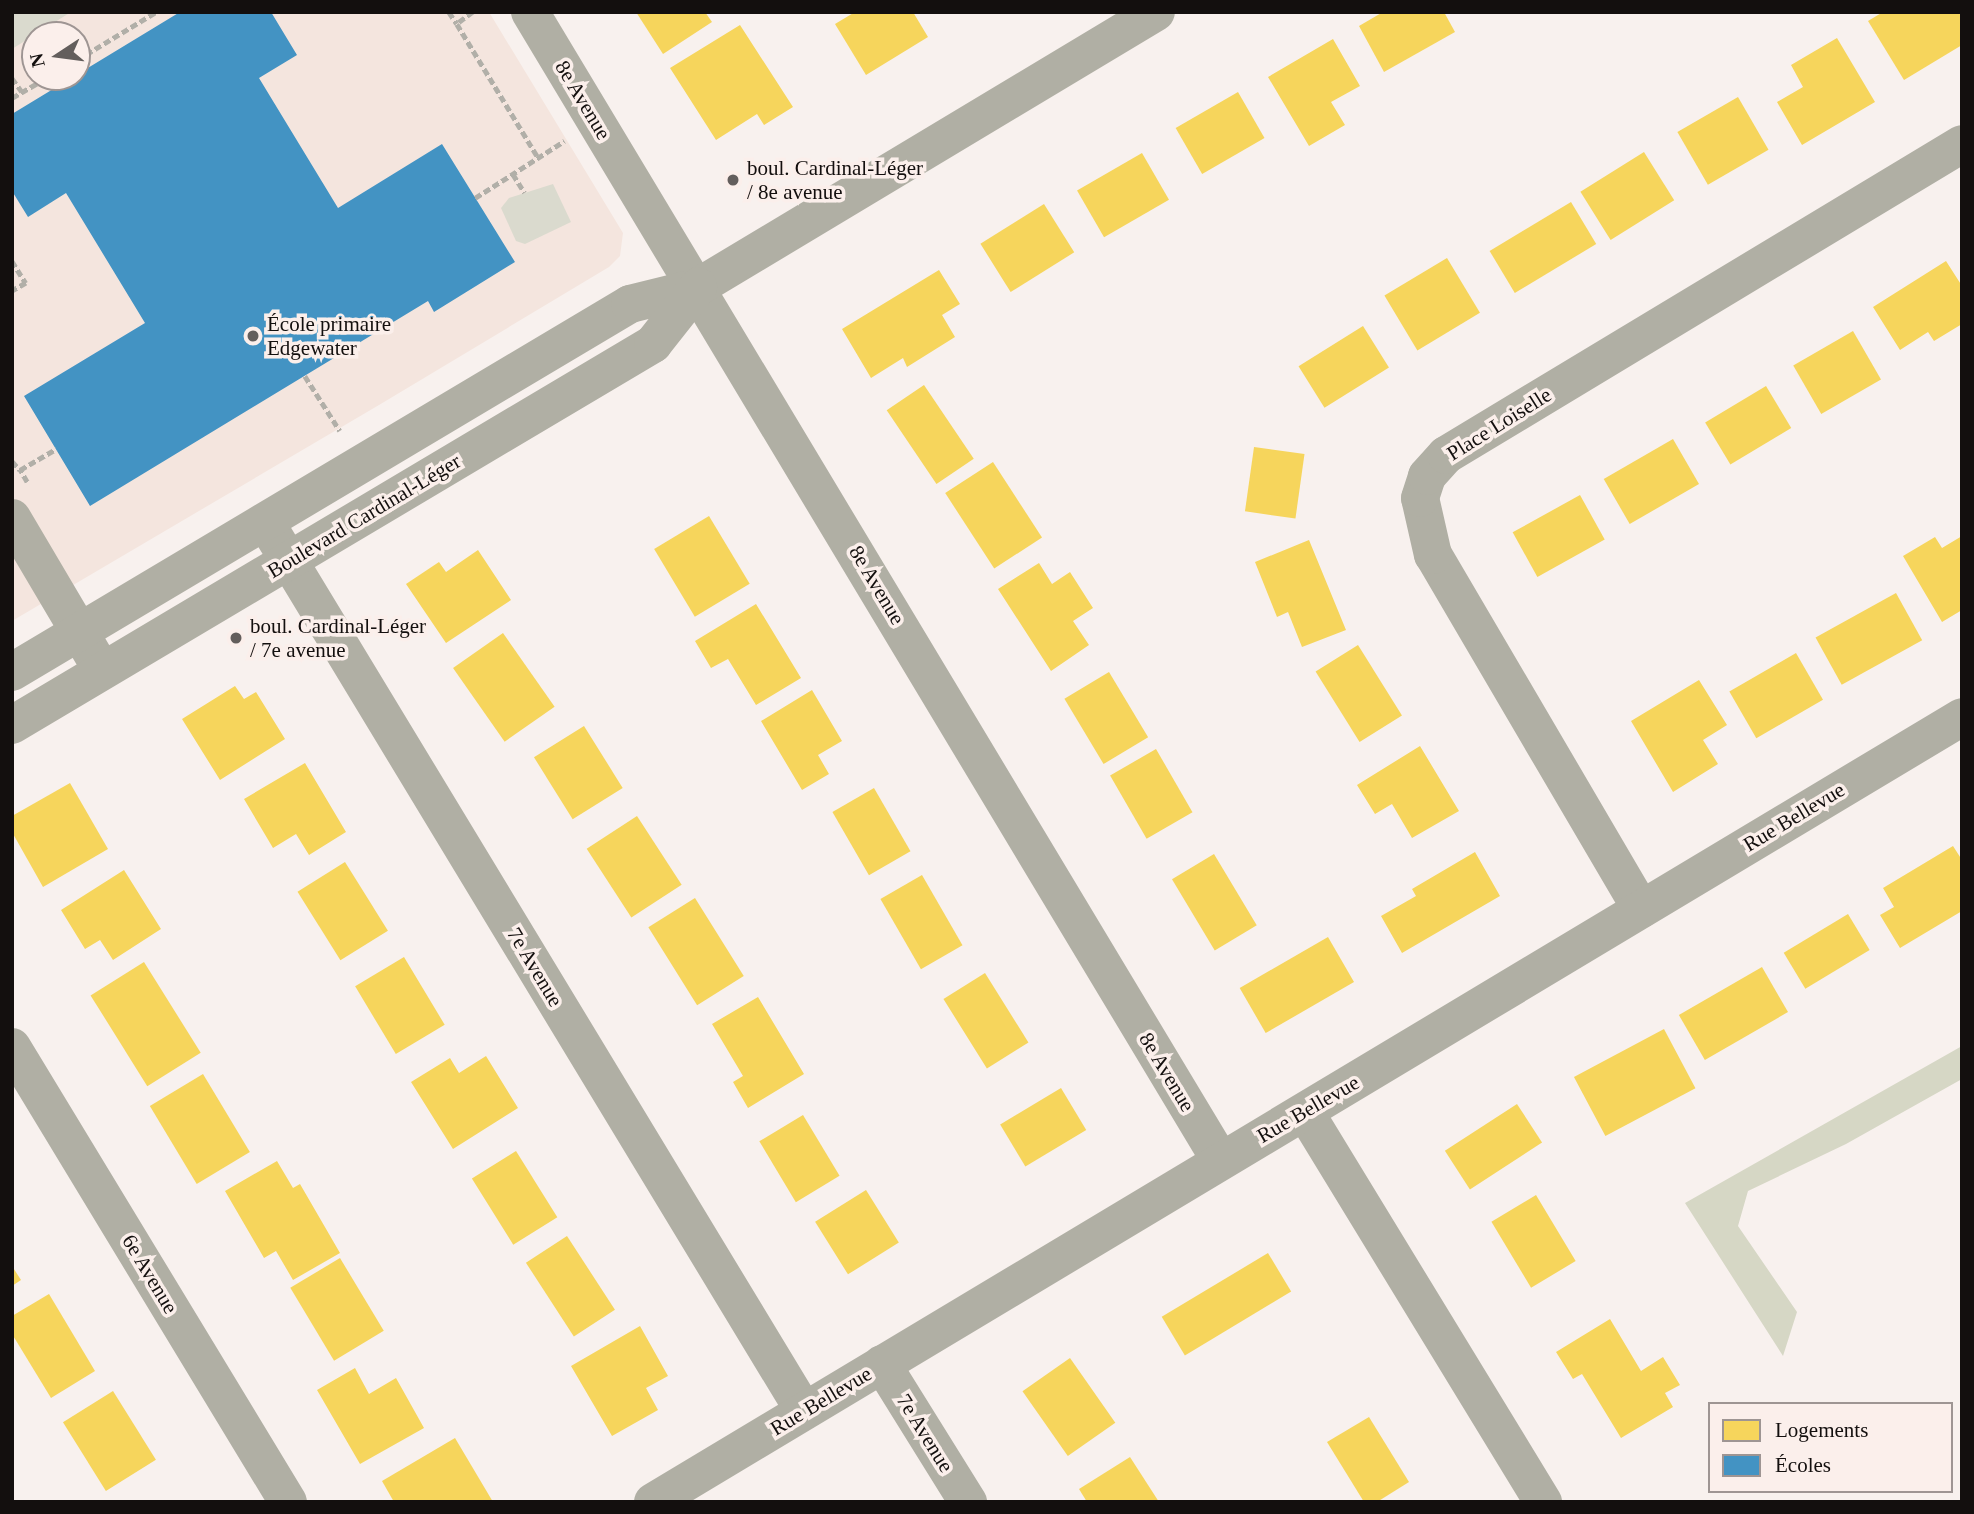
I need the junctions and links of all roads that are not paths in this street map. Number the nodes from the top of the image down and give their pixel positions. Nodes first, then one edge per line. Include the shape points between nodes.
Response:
1 (530, 12) edge
2 (1156, 12) edge
3 (1962, 144) edge
4 (698, 287) junction
5 (12, 517) edge
6 (266, 523) junction
7 (290, 561) junction
8 (80, 632) junction
9 (12, 672) edge
10 (103, 672) junction
11 (1962, 717) edge
12 (12, 725) edge
13 (1642, 909) junction
14 (12, 1047) edge
15 (1305, 1112) junction
16 (1220, 1160) junction
17 (882, 1364) junction
18 (804, 1411) junction
19 (288, 1502) edge
20 (653, 1502) edge
21 (968, 1502) edge
22 (1543, 1502) edge

1 - 4 street, 8e Avenue
2 - 4 street, Boulevard Cardinal-Léger
3 - 13 street, Place Loiselle via 1446,455 1427,476 1420,498 1433,555
4 - 6 street, Boulevard Cardinal-Léger via 630,304
4 - 7 street, Boulevard Cardinal-Léger via 653,344
4 - 16 street, 8e Avenue
5 - 8 street
6 - 7 street, 7e Avenue
6 - 8 street, Boulevard Cardinal-Léger
7 - 10 street, Boulevard Cardinal-Léger
7 - 18 street, 7e Avenue
8 - 9 street, Boulevard Cardinal-Léger
8 - 10 street
10 - 12 street, Boulevard Cardinal-Léger
11 - 13 street, Rue Bellevue
13 - 15 street, Rue Bellevue
14 - 19 street, 6e Avenue
15 - 16 street, Rue Bellevue
15 - 22 street
16 - 17 street, Rue Bellevue
17 - 18 street, Rue Bellevue
17 - 21 street, 7e Avenue
18 - 20 street, Rue Bellevue

